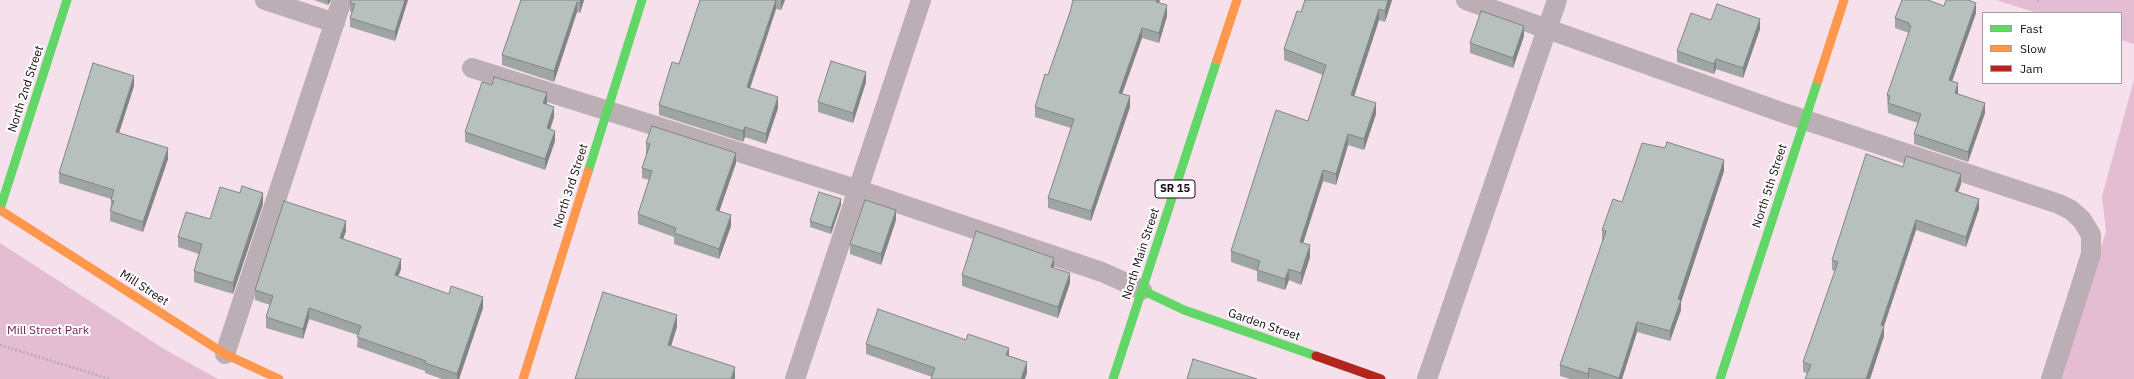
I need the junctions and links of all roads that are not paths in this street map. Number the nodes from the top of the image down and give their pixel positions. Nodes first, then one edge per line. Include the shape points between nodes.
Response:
1 (67, 0) edge
2 (265, 0) edge
3 (342, 0) edge
4 (642, 0) edge
5 (921, 0) edge
6 (1237, 0) edge
7 (1466, 0) edge
8 (1557, 0) edge
9 (1844, 0) edge
10 (335, 23) junction
11 (1547, 29) junction
12 (472, 68) dead end
13 (608, 109) junction
14 (1805, 120) junction
15 (859, 190) junction
16 (0, 209) edge
17 (1142, 290) junction
18 (225, 354) junction
19 (279, 379) edge
20 (523, 379) edge
21 (795, 379) edge
22 (1113, 379) edge
23 (1381, 379) edge
24 (1427, 379) edge
25 (1720, 379) edge
26 (2051, 379) edge

1 - 16 street, North 2nd Street
2 - 10 lane
3 - 10 lane
4 - 13 street, North 3rd Street
5 - 15 lane
6 - 17 street, North Main Street / SR 15
7 - 11 lane
8 - 11 lane
9 - 14 street, North 5th Street
10 - 18 lane
11 - 14 lane
11 - 24 lane
12 - 13 lane
13 - 15 lane
13 - 20 street, North 3rd Street
14 - 25 street, North 5th Street
14 - 26 lane via 2059,204 2082,220 2091,235 2090,254
15 - 17 lane via 1102,272
15 - 21 lane
16 - 18 street, Mill Street
17 - 22 street, North Main Street / SR 15
17 - 23 street, Garden Street via 1184,310
18 - 19 street, Mill Street

